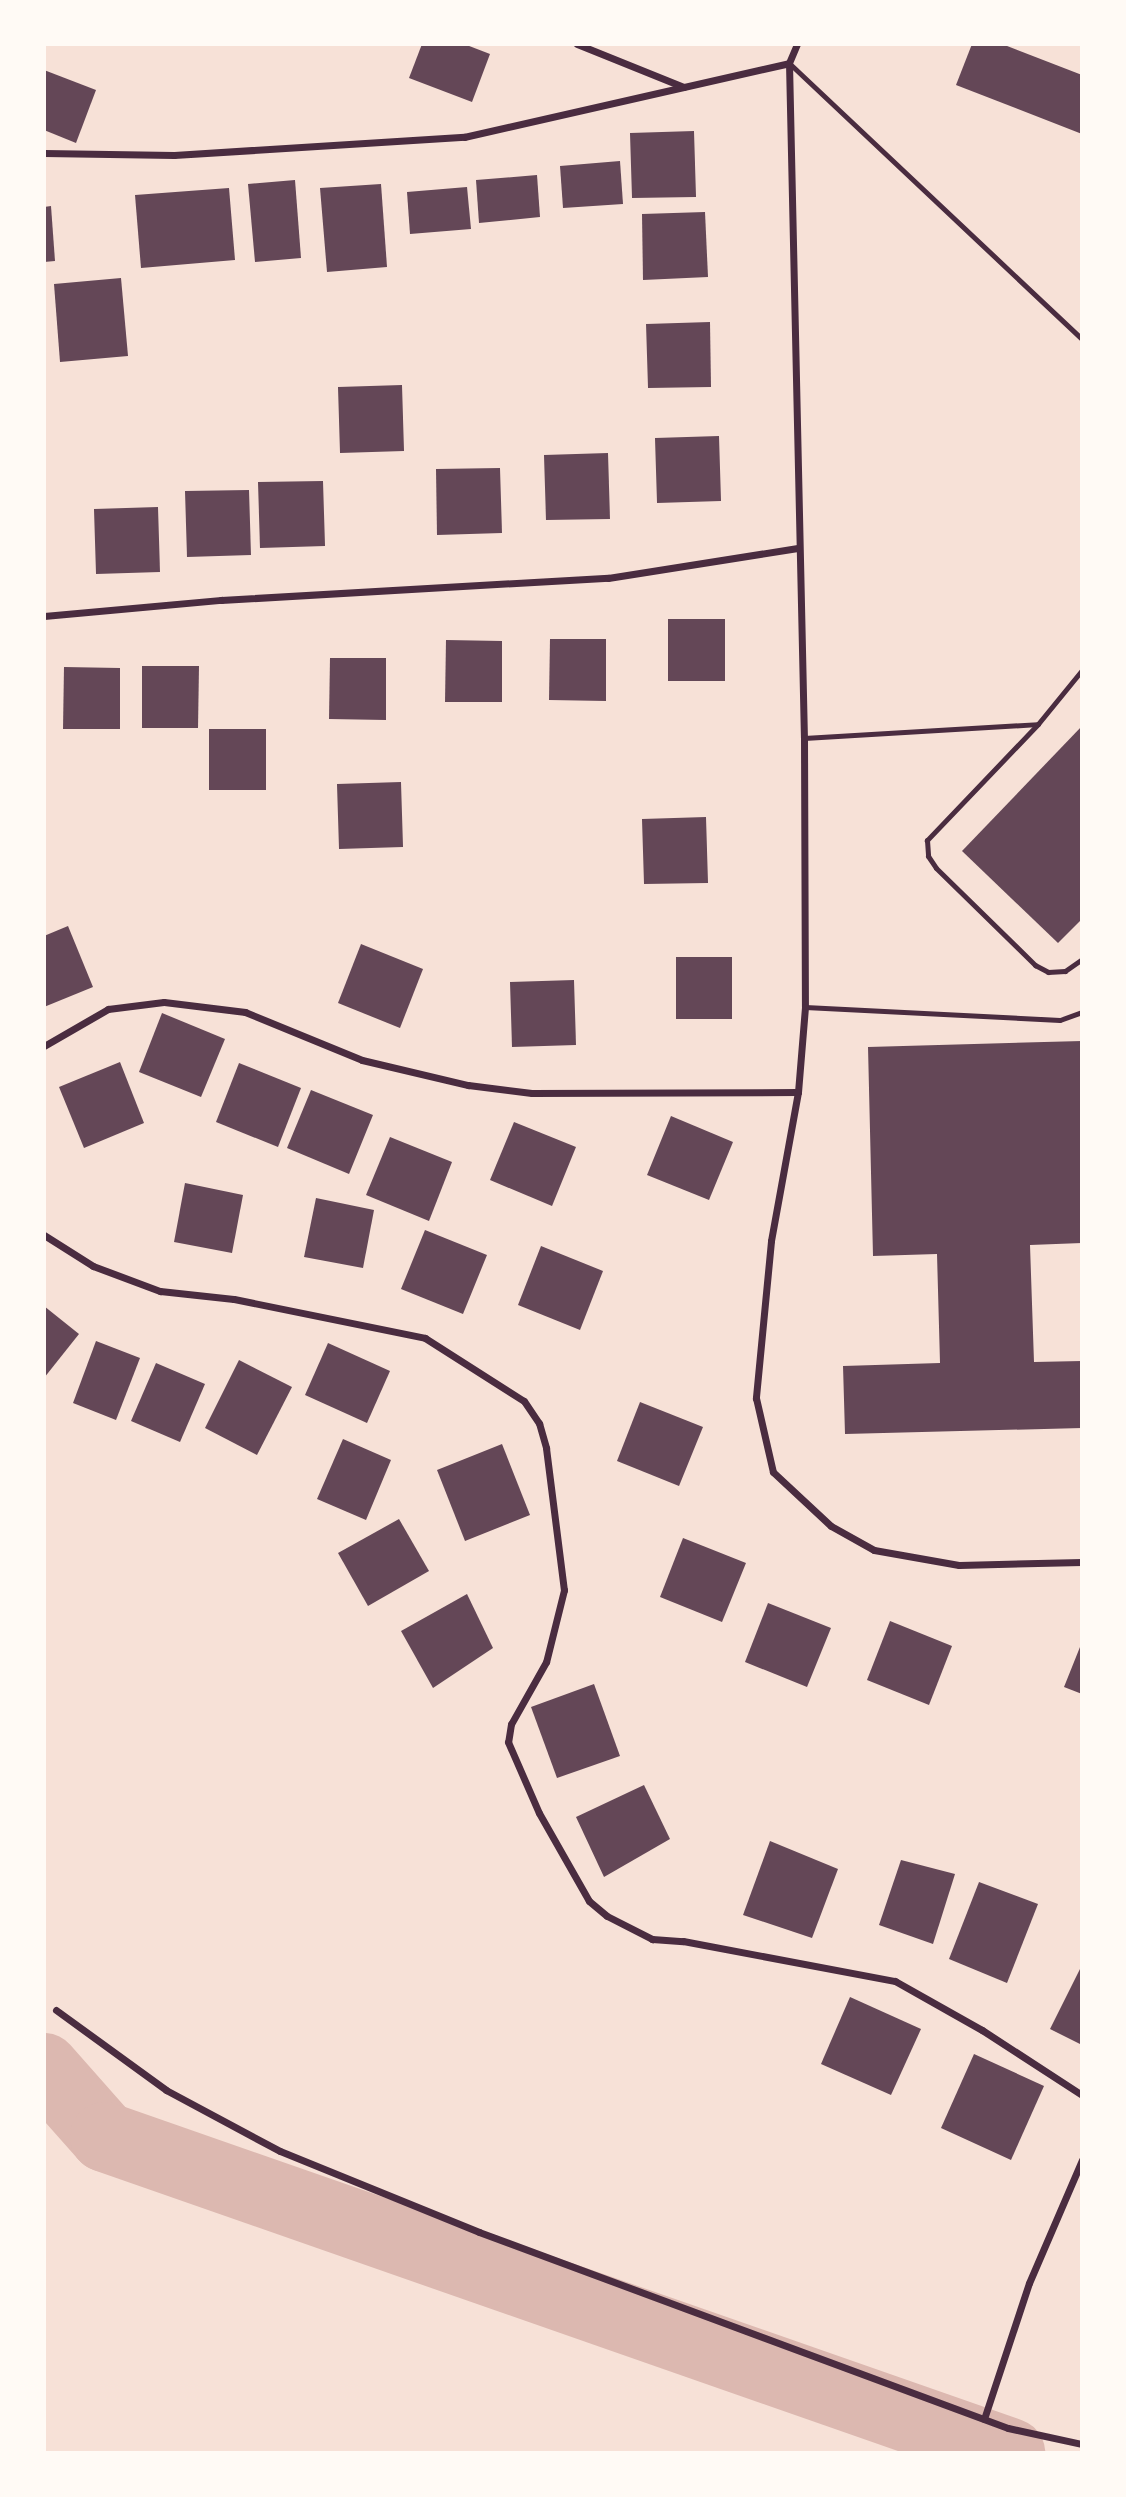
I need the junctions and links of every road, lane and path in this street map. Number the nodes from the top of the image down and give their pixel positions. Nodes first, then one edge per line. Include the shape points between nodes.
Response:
1 (578, 44) edge
2 (797, 44) edge
3 (789, 63) junction
4 (685, 87) junction
5 (44, 153) edge
6 (1082, 339) edge
7 (798, 548) junction
8 (44, 616) edge
9 (1082, 670) edge
10 (1038, 724) junction
11 (804, 738) junction
12 (1082, 959) edge
13 (805, 1007) junction
14 (1082, 1012) edge
15 (44, 1046) edge
16 (799, 1092) junction
17 (44, 1235) edge
18 (1082, 1562) edge
19 (57, 2010) dead end
20 (1081, 2094) edge
21 (1082, 2160) edge
22 (984, 2418) junction
23 (1082, 2444) edge

1 - 4 street
2 - 3 street
3 - 4 street
3 - 6 lane
3 - 7 street
4 - 5 street via 464,137 174,155
7 - 8 street via 608,578 221,600
7 - 11 street
9 - 10 lane
10 - 11 lane
10 - 12 lane via 927,840 928,856 1035,965 1048,972 1065,971
11 - 13 street
13 - 14 lane via 1060,1020
13 - 16 street
15 - 16 street via 108,1009 164,1002 245,1012 362,1060 468,1085 531,1093
16 - 18 street via 771,1241 756,1398 773,1472 831,1526 874,1550 959,1565
17 - 20 street via 93,1266 160,1292 234,1299 425,1338 524,1401 539,1423 545,1448 564,1590 546,1662 511,1724 508,1742 556,1846 589,1901 607,1916 652,1939 895,1981
19 - 22 street via 166,2090 280,2151 479,2232
21 - 22 street via 1029,2283
22 - 23 street

